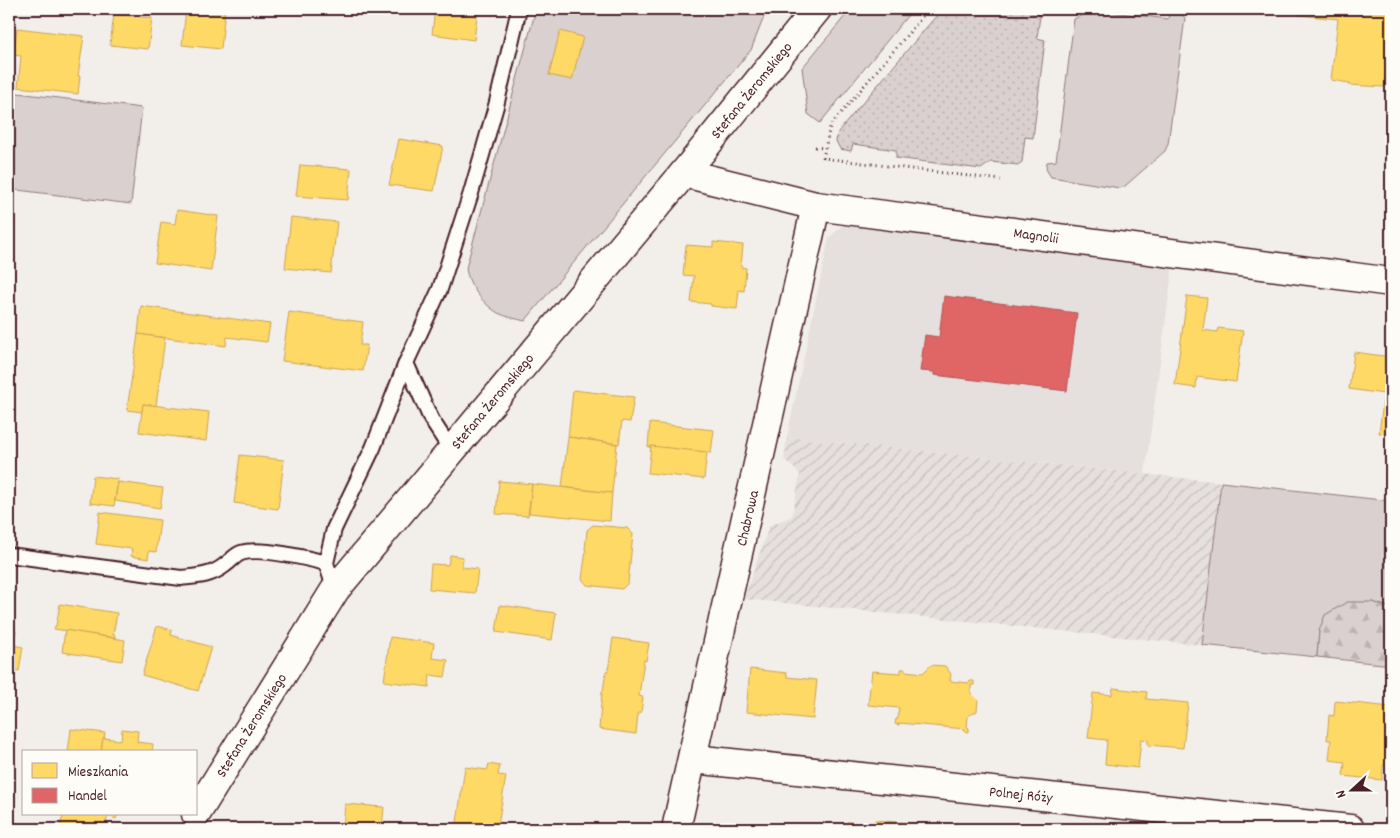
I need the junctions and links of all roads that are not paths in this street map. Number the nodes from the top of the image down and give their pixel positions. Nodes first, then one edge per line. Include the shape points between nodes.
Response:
1 (519, 9) edge
2 (817, 9) edge
3 (684, 173) junction
4 (816, 206) junction
5 (1391, 282) edge
6 (406, 363) junction
7 (451, 450) junction
8 (9, 556) edge
9 (326, 563) junction
10 (335, 590) junction
11 (693, 759) junction
12 (198, 811) edge
13 (195, 816) edge
14 (187, 829) edge
15 (676, 829) edge
16 (1350, 829) edge

1 - 6 lane via 471,193 440,288
2 - 3 street, Stefana Żeromskiego
3 - 4 street, Magnolii
3 - 7 street, Stefana Żeromskiego
4 - 5 street, Magnolii
4 - 11 street, Chabrowa
6 - 7 lane via 431,419
6 - 9 lane via 373,448 334,529
7 - 10 street, Stefana Żeromskiego
8 - 9 lane via 181,578 210,574 238,554 250,550
9 - 10 lane
10 - 12 street, Stefana Żeromskiego
11 - 15 street, Chabrowa
11 - 16 street, Polnej Róży
13 - 14 street, Stefana Żeromskiego

